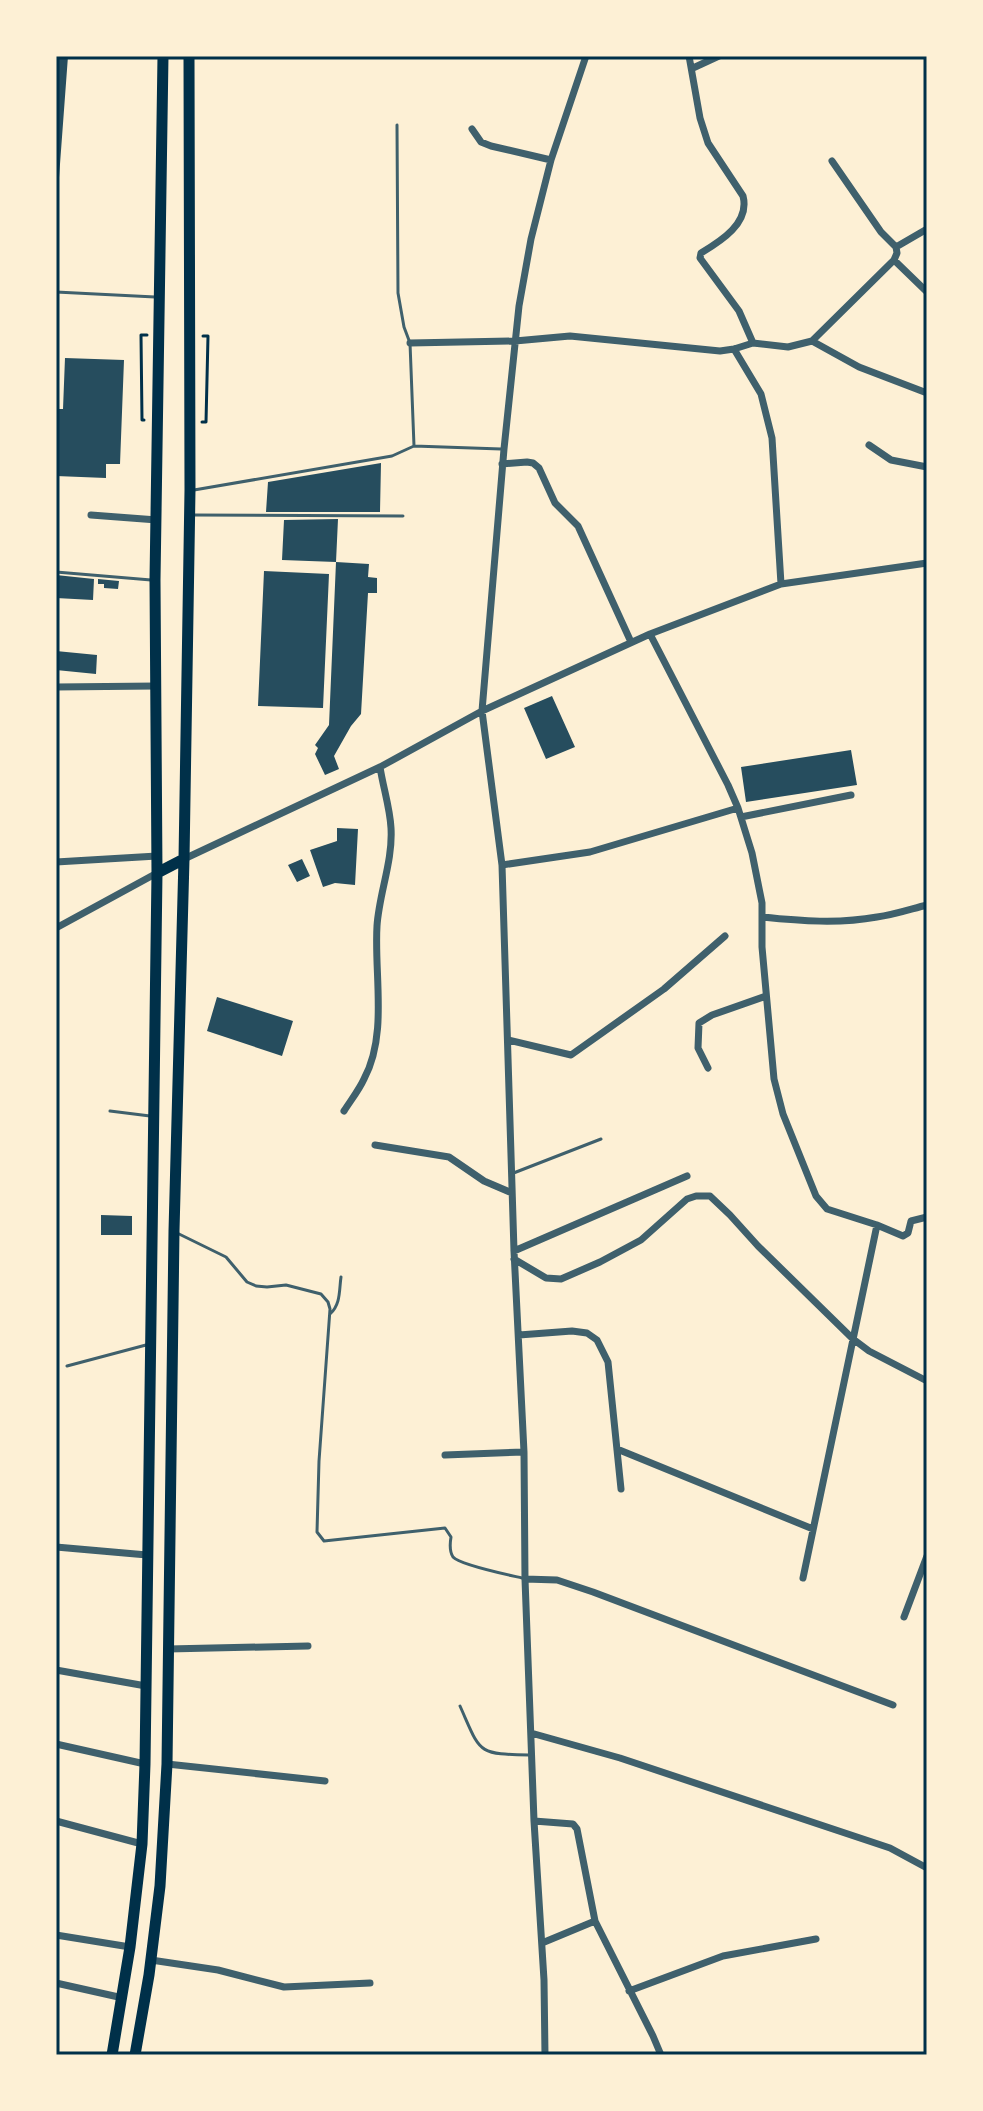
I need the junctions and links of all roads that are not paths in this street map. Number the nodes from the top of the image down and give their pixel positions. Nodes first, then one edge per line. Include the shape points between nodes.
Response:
1 (163, 56) edge
2 (189, 56) edge
3 (586, 56) edge
4 (689, 56) edge
5 (719, 56) edge
6 (693, 68) junction
7 (397, 125) dead end
8 (472, 129) dead end
9 (551, 160) junction
10 (832, 161) dead end
11 (927, 229) edge
12 (896, 247) junction
13 (894, 260) junction
14 (56, 292) edge
15 (927, 292) edge
16 (159, 297) junction
17 (515, 341) junction
18 (812, 341) junction
19 (410, 343) junction
20 (753, 343) junction
21 (734, 349) junction
22 (927, 393) edge
23 (869, 445) dead end
24 (414, 446) junction
25 (504, 449) junction
26 (502, 464) junction
27 (927, 467) edge
28 (190, 490) junction
29 (91, 515) dead end
30 (189, 515) junction
31 (403, 516) dead end
32 (157, 520) junction
33 (927, 563) edge
34 (56, 572) edge
35 (155, 580) junction
36 (781, 584) junction
37 (650, 634) junction
38 (631, 642) junction
39 (156, 686) junction
40 (56, 687) edge
41 (482, 711) junction
42 (380, 767) junction
43 (851, 795) dead end
44 (740, 813) junction
45 (157, 856) junction
46 (184, 859) junction
47 (56, 862) edge
48 (502, 865) junction
49 (157, 873) junction
50 (927, 905) edge
51 (762, 917) junction
52 (56, 928) edge
53 (725, 936) dead end
54 (766, 996) junction
55 (508, 1040) junction
56 (708, 1068) dead end
57 (110, 1111) dead end
58 (344, 1111) dead end
59 (154, 1116) junction
60 (601, 1139) dead end
61 (375, 1145) dead end
62 (511, 1174) junction
63 (687, 1176) dead end
64 (512, 1193) junction
65 (927, 1217) edge
66 (877, 1225) junction
67 (174, 1231) junction
68 (514, 1255) junction
69 (341, 1277) dead end
70 (329, 1315) junction
71 (519, 1335) junction
72 (853, 1339) junction
73 (150, 1344) junction
74 (67, 1366) dead end
75 (927, 1381) edge
76 (617, 1449) junction
77 (524, 1452) junction
78 (445, 1455) dead end
79 (621, 1489) dead end
80 (813, 1529) junction
81 (56, 1547) edge
82 (147, 1555) junction
83 (927, 1556) edge
84 (803, 1578) dead end
85 (525, 1579) junction
86 (904, 1617) dead end
87 (308, 1646) dead end
88 (168, 1649) junction
89 (146, 1650) junction
90 (56, 1670) edge
91 (146, 1686) junction
92 (893, 1705) dead end
93 (460, 1706) dead end
94 (531, 1733) junction
95 (56, 1744) edge
96 (533, 1755) junction
97 (145, 1764) junction
98 (167, 1764) junction
99 (325, 1781) dead end
100 (56, 1821) edge
101 (534, 1821) junction
102 (142, 1844) junction
103 (927, 1868) edge
104 (595, 1921) junction
105 (56, 1935) edge
106 (816, 1939) dead end
107 (542, 1943) junction
108 (130, 1947) junction
109 (151, 1960) junction
110 (56, 1983) edge
111 (370, 1983) dead end
112 (629, 1991) junction
113 (123, 1998) junction
114 (112, 2055) edge
115 (135, 2055) edge
116 (545, 2055) edge
117 (661, 2055) edge

1 - 16 main road
2 - 28 main road
3 - 9 street
4 - 6 street
5 - 6 street
6 - 20 street via 708,143 745,201 732,231 700,258 739,311
7 - 19 lane via 398,293
8 - 9 street via 491,146
9 - 17 street via 531,239
10 - 12 street
11 - 12 street
12 - 13 street
13 - 15 street
13 - 18 street
14 - 16 lane
16 - 32 main road
17 - 19 street
17 - 21 street via 570,336 702,351
17 - 25 street
18 - 20 street via 788,347
18 - 22 street via 859,367
19 - 24 lane
20 - 21 street
21 - 36 street via 761,394 772,438
23 - 27 street via 891,460
24 - 25 lane
24 - 28 lane via 392,456
25 - 26 street
26 - 38 street via 527,462 539,468 555,503 578,526
26 - 41 street
28 - 30 main road
29 - 32 street
30 - 31 lane
30 - 46 main road
32 - 35 main road
33 - 36 street
34 - 35 lane
35 - 39 main road
36 - 37 street
37 - 38 street
37 - 44 street
38 - 41 street
39 - 40 street
39 - 45 main road
41 - 42 street
41 - 48 street
42 - 46 street
42 - 58 street via 391,828 377,928 378,1023 365,1078
43 - 44 street
44 - 48 street via 590,852
44 - 51 street
45 - 47 street
45 - 49 main road
46 - 49 main road
46 - 67 main road
48 - 55 street
49 - 52 street
49 - 59 main road
50 - 51 street via 841,921
51 - 54 street
53 - 55 street via 664,989 571,1055
54 - 56 street via 699,1023 698,1048
54 - 66 street via 774,1079 816,1196 827,1209
55 - 62 street
57 - 59 lane
59 - 73 main road
60 - 62 lane
61 - 64 street via 449,1157
62 - 64 street
63 - 68 street
64 - 68 street
65 - 66 street via 911,1221 906,1236
66 - 72 street
67 - 70 lane via 226,1257 256,1286 286,1285 321,1294
67 - 88 main road
68 - 71 street
68 - 72 street via 546,1278 561,1279 641,1240 687,1199 710,1196
69 - 70 lane via 336,1309
70 - 85 lane via 317,1532 324,1541 445,1528 453,1557
71 - 76 street via 572,1331 597,1340 608,1362
71 - 77 street
72 - 75 street
72 - 80 street
73 - 74 lane
73 - 82 main road
76 - 79 street
76 - 80 street
77 - 78 street
77 - 85 street
80 - 84 street
81 - 82 street
82 - 89 main road
83 - 86 street
85 - 92 street via 557,1580 593,1592
85 - 94 street
87 - 88 street
88 - 89 main road
88 - 98 main road
89 - 91 main road
90 - 91 street
91 - 97 main road
93 - 96 lane via 484,1750
94 - 96 street
94 - 103 street via 890,1848
95 - 97 street
96 - 101 street
97 - 102 main road
98 - 99 street
98 - 109 main road
100 - 102 street
101 - 104 street via 573,1824 577,1829
101 - 107 street
102 - 108 main road
104 - 107 street
104 - 112 street
105 - 108 street
106 - 112 street via 723,1956
107 - 116 street
108 - 113 main road
109 - 111 street via 284,1987
109 - 115 main road
110 - 113 street
112 - 117 street
113 - 114 main road

